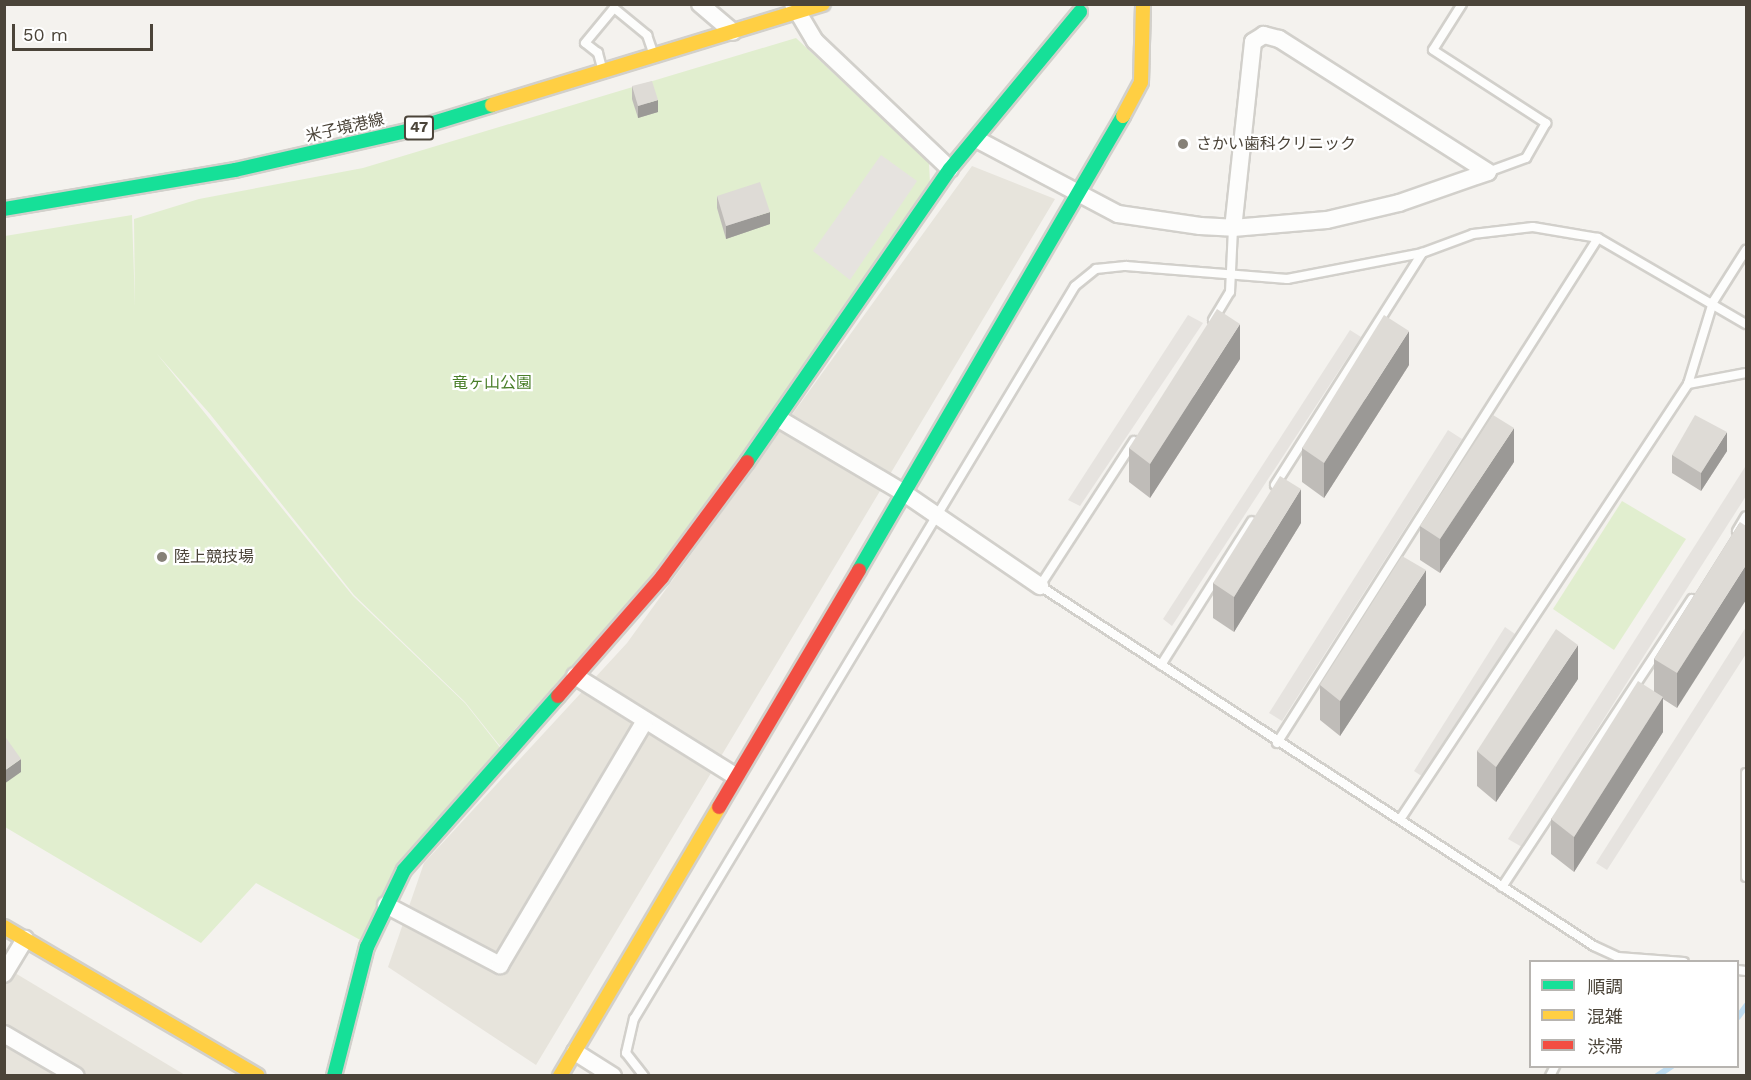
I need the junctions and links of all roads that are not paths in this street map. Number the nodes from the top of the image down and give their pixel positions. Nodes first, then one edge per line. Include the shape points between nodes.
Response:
1 (700, 4) edge
2 (823, 4) edge
3 (1143, 4) edge
4 (1462, 4) edge
5 (794, 9) edge
6 (1080, 12) dead end
7 (732, 32) junction
8 (654, 56) junction
9 (603, 71) junction
10 (978, 140) junction
11 (950, 170) junction
12 (1488, 172) junction
13 (1080, 197) junction
14 (4, 208) edge
15 (1233, 228) junction
16 (1598, 238) junction
17 (1746, 250) edge
18 (1422, 253) junction
19 (1232, 277) junction
20 (1713, 302) junction
21 (1746, 324) edge
22 (1205, 331) edge
23 (1746, 373) edge
24 (1688, 384) junction
25 (779, 419) junction
26 (1142, 429) edge
27 (904, 493) junction
28 (1269, 494) edge
29 (1256, 514) edge
30 (936, 515) junction
31 (1746, 516) edge
32 (1727, 546) edge
33 (1040, 586) junction
34 (1700, 586) edge
35 (1161, 665) junction
36 (575, 676) junction
37 (645, 721) junction
38 (1276, 743) junction
39 (1746, 773) edge
40 (735, 776) junction
41 (1401, 818) junction
42 (1746, 877) edge
43 (1502, 886) junction
44 (386, 905) junction
45 (4, 927) edge
46 (25, 939) junction
47 (1617, 959) edge
48 (1639, 960) edge
49 (4, 974) edge
50 (4, 1034) edge
51 (575, 1052) junction
52 (76, 1076) edge
53 (258, 1076) edge
54 (334, 1076) edge
55 (560, 1076) edge
56 (613, 1076) edge
57 (644, 1076) edge

1 - 7 street
2 - 5 street, 米子境港線 / 47
3 - 13 street via 1141,82
4 - 12 lane via 1433,50 1546,123 1526,158
5 - 7 street, 米子境港線 / 47
5 - 11 street via 815,41
6 - 10 street
7 - 8 street, 米子境港線 / 47
8 - 9 street, 米子境港線 / 47
8 - 9 lane via 647,34 614,8 585,43 598,53
9 - 14 street, 米子境港線 / 47 via 396,134 235,171
10 - 11 street
10 - 13 street
11 - 25 street
12 - 15 street via 1399,203 1327,220
12 - 15 street via 1279,39 1264,35 1254,42
13 - 15 street via 1118,214
13 - 27 street
15 - 19 lane
16 - 18 lane via 1533,227 1473,234
16 - 20 lane
16 - 38 lane
17 - 20 lane
18 - 19 lane via 1287,279
18 - 28 lane
19 - 22 lane via 1230,292
19 - 30 lane via 1126,266 1096,269 1075,285
20 - 21 lane
20 - 24 lane
23 - 24 lane
24 - 41 lane
25 - 27 street
25 - 36 street via 662,577
26 - 33 lane
27 - 30 street
27 - 40 street
29 - 35 lane
30 - 33 street
30 - 57 lane via 634,1019 626,1053
31 - 32 lane
33 - 35 lane
34 - 43 lane
35 - 38 lane
36 - 37 street
36 - 44 street via 404,870
37 - 40 street
37 - 44 street via 500,965
38 - 41 lane
39 - 42 lane
40 - 51 street
41 - 43 lane
43 - 47 lane
44 - 54 street via 367,947
45 - 46 street
46 - 49 street
46 - 53 street
47 - 48 lane
50 - 52 street
51 - 55 street
51 - 56 street

